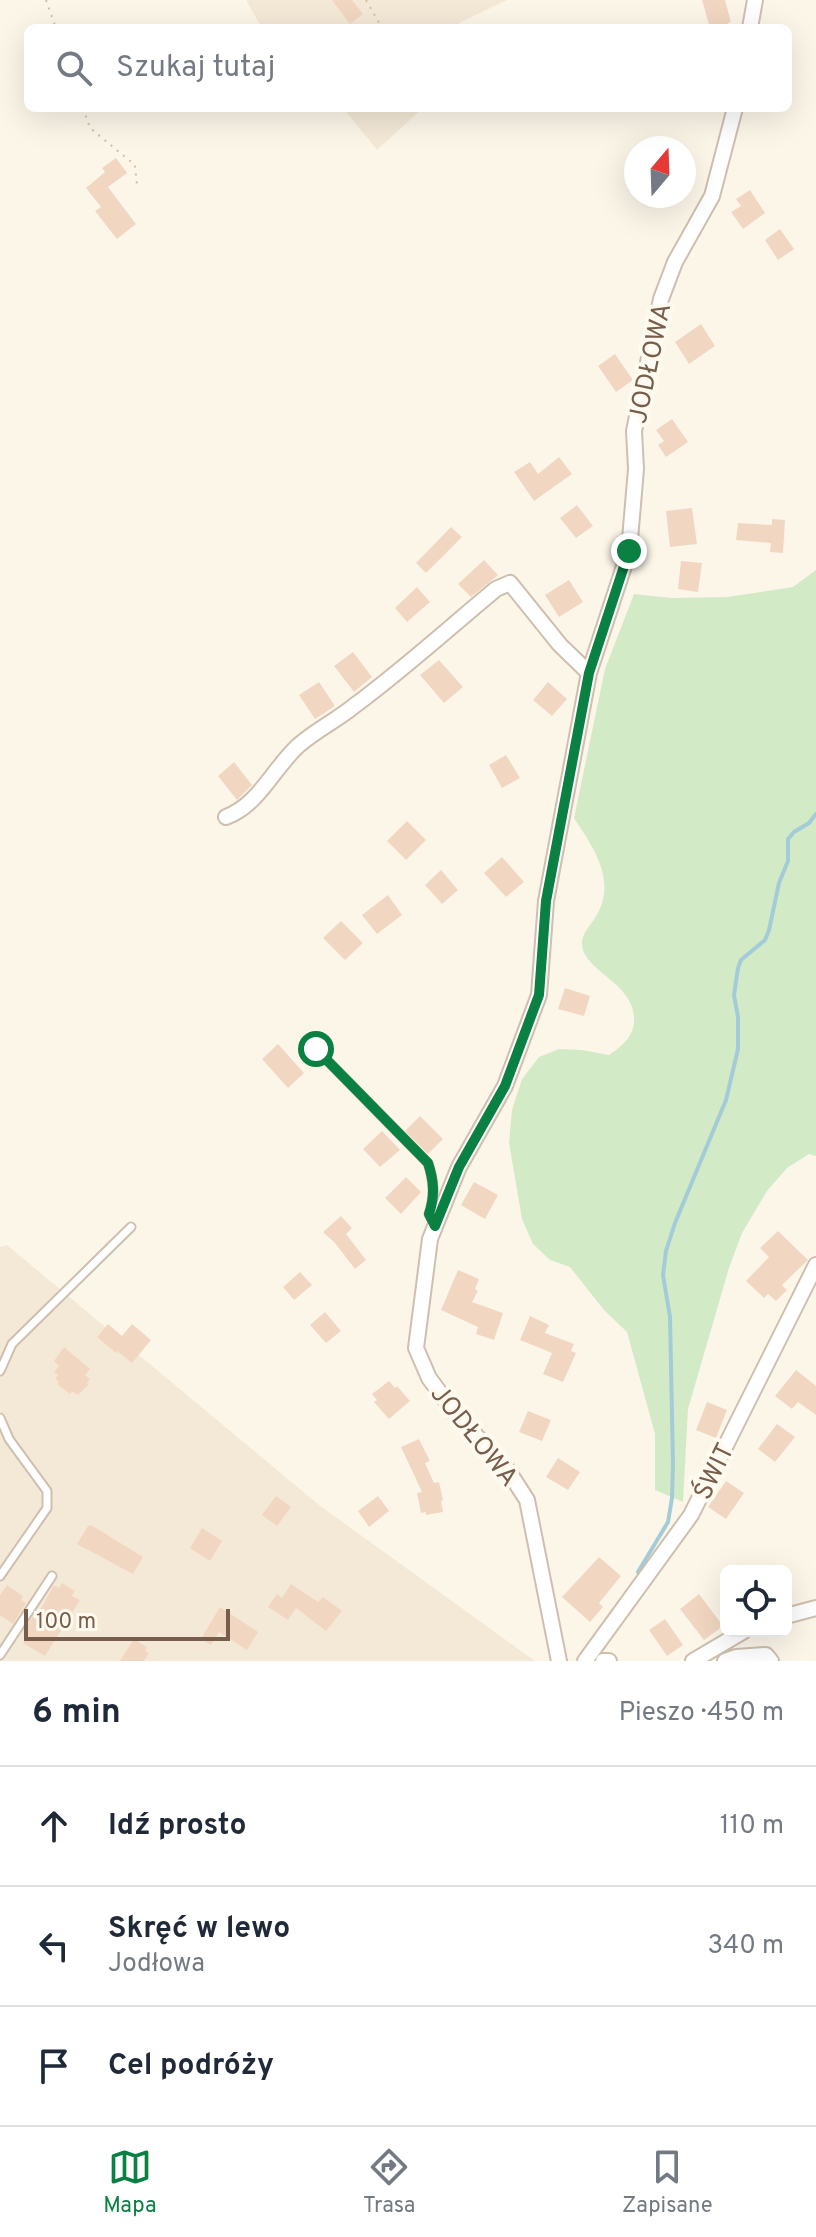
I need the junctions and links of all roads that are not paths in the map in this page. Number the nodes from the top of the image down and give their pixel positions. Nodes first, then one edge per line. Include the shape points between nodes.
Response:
1 (755, 0) edge
2 (751, 24) edge
3 (734, 112) edge
4 (589, 673) junction
5 (226, 817) dead end
6 (316, 1049) dead end
7 (435, 1226) junction
8 (131, 1227) dead end
9 (816, 1265) edge
10 (0, 1371) edge
11 (0, 1418) edge
12 (0, 1576) edge
13 (52, 1576) dead end
14 (816, 1608) edge
15 (792, 1614) edge
16 (734, 1637) edge
17 (0, 1655) edge
18 (559, 1661) edge
19 (585, 1661) edge
20 (693, 1661) edge
21 (725, 1661) edge
22 (771, 1661) edge

1 - 2 street
3 - 4 street, JODŁOWA via 712,196 661,299 634,431 629,551
4 - 5 street via 510,583 302,743 241,812
4 - 7 street, JODŁOWA via 546,901 539,995 505,1086 459,1167
6 - 7 lane via 428,1163 433,1180 429,1214
7 - 18 street, JODŁOWA via 416,1348 429,1378 527,1500
8 - 10 lane via 12,1344
9 - 19 street, ŚWIT via 691,1515
11 - 12 lane via 47,1491 47,1508
13 - 17 lane
14 - 15 street
16 - 20 street
21 - 22 street via 766,1655

